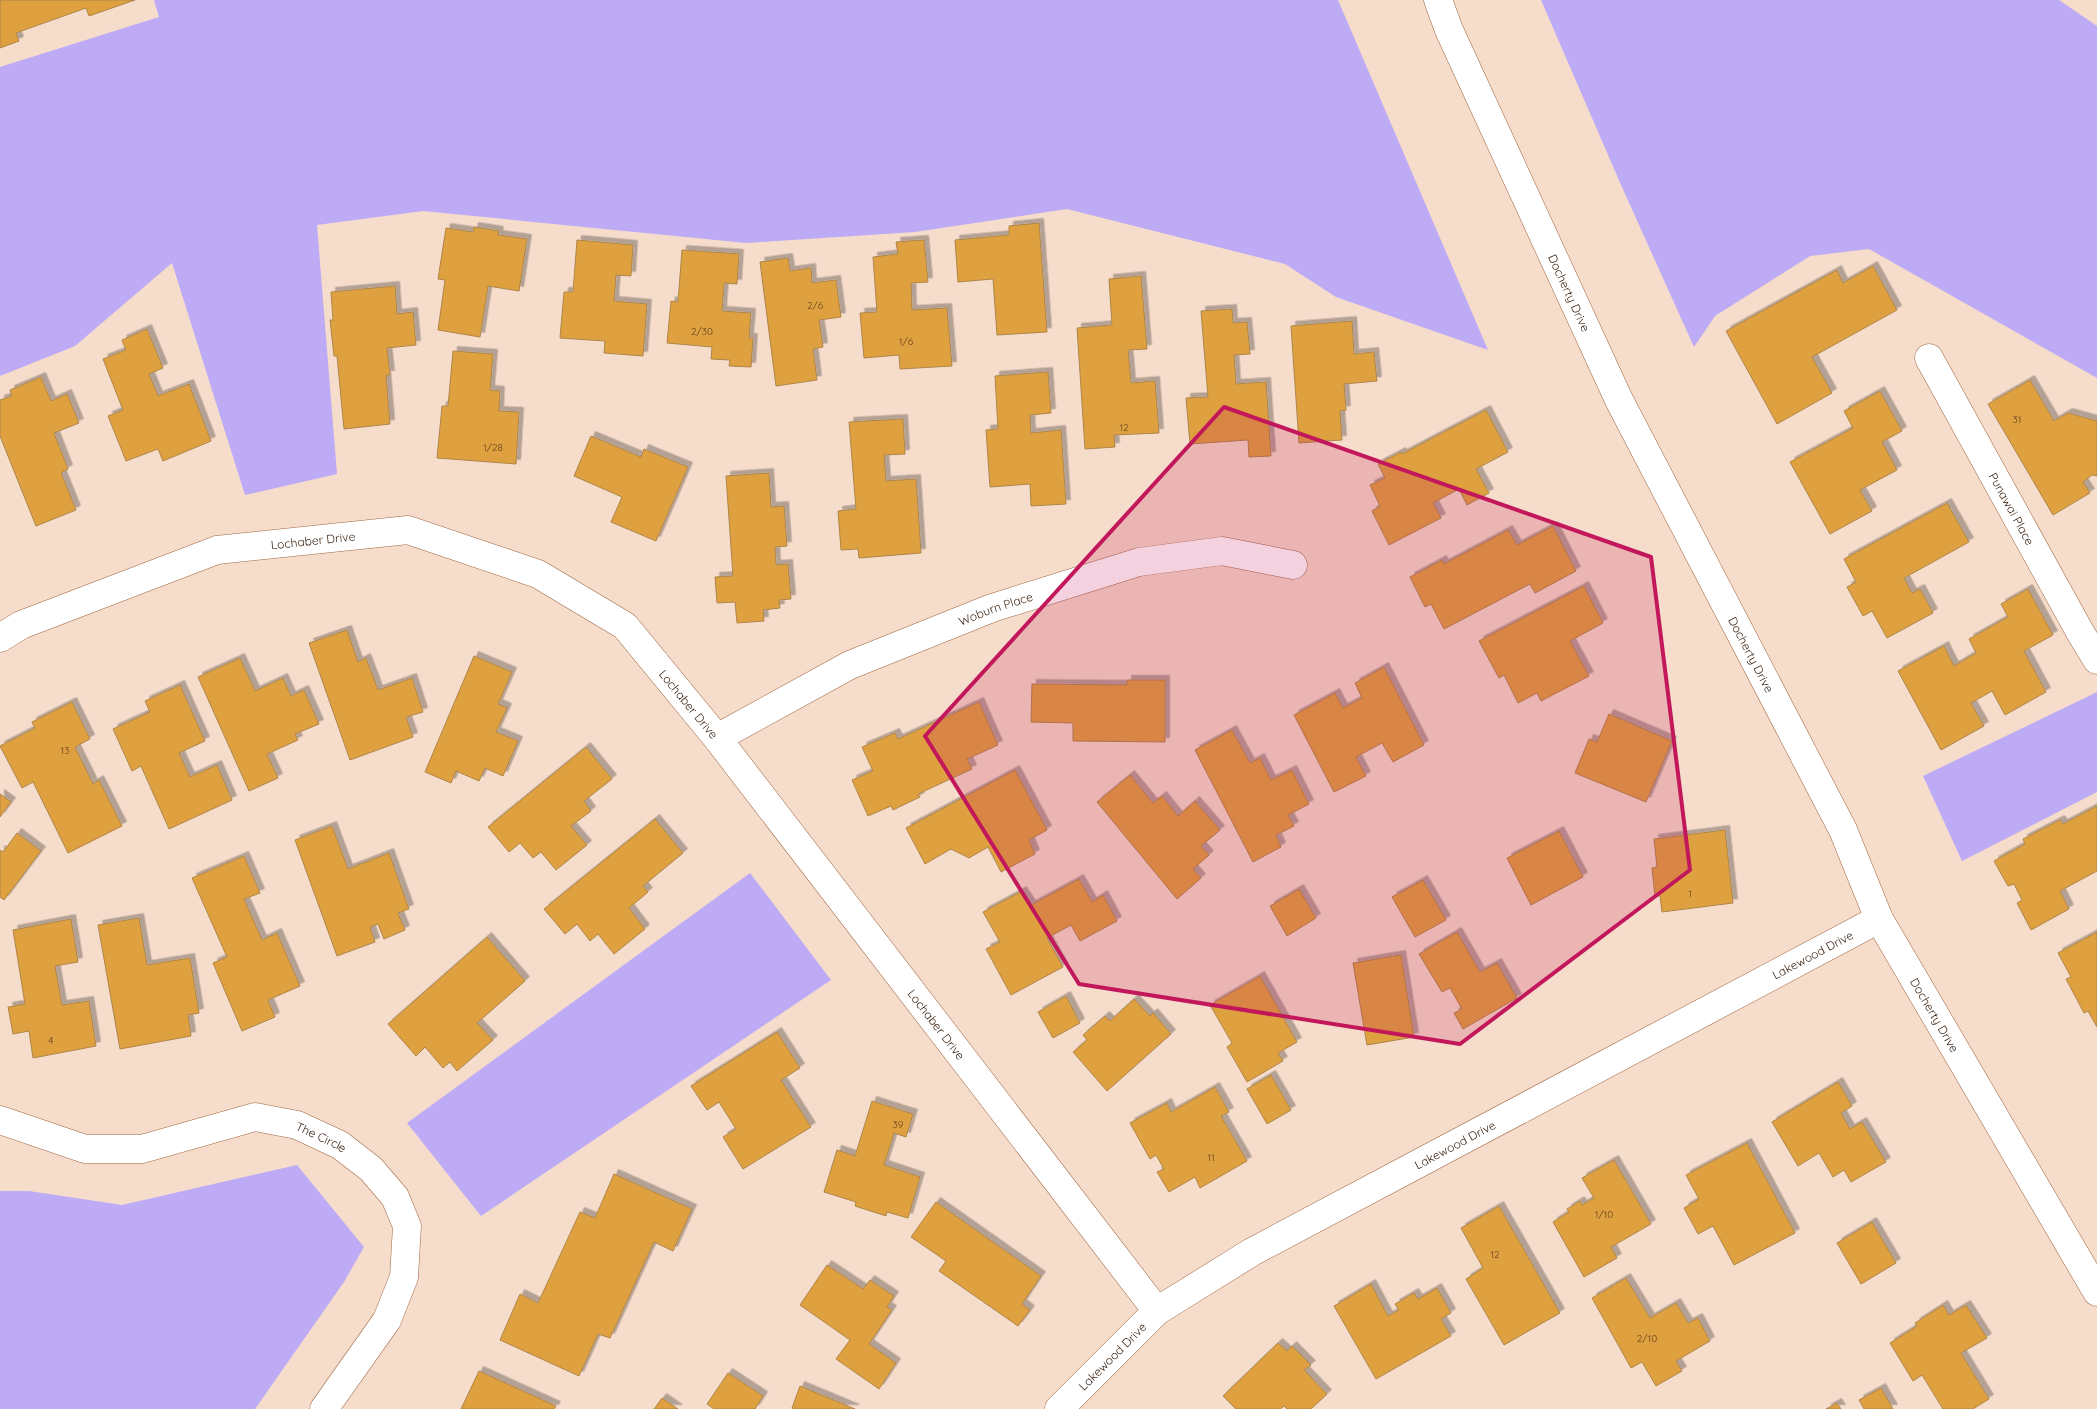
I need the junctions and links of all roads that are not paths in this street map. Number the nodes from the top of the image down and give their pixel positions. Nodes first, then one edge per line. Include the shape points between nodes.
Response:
1 (1438, 0) edge
2 (1929, 358) dead end
3 (1293, 564) dead end
4 (0, 638) edge
5 (2097, 660) edge
6 (717, 738) junction
7 (1879, 919) junction
8 (0, 1120) edge
9 (2097, 1292) edge
10 (1157, 1311) junction
11 (324, 1409) edge
12 (1059, 1409) edge

1 - 7 street, Docherty Drive via 1619,400 1843,830
2 - 5 street, Punawai Place
3 - 6 street, Woburn Place via 1222,551 1139,562 992,608 850,665
4 - 6 street, Lochaber Drive via 21,626 217,550 408,530 538,574 625,626
6 - 10 street, Lochaber Drive
7 - 9 street, Docherty Drive
7 - 10 street, Lakewood Drive via 1252,1252
8 - 11 street, The Circle via 85,1149 142,1149 255,1117 297,1125 340,1145 371,1169 395,1197 407,1226 404,1277 387,1320
10 - 12 street, Lakewood Drive

